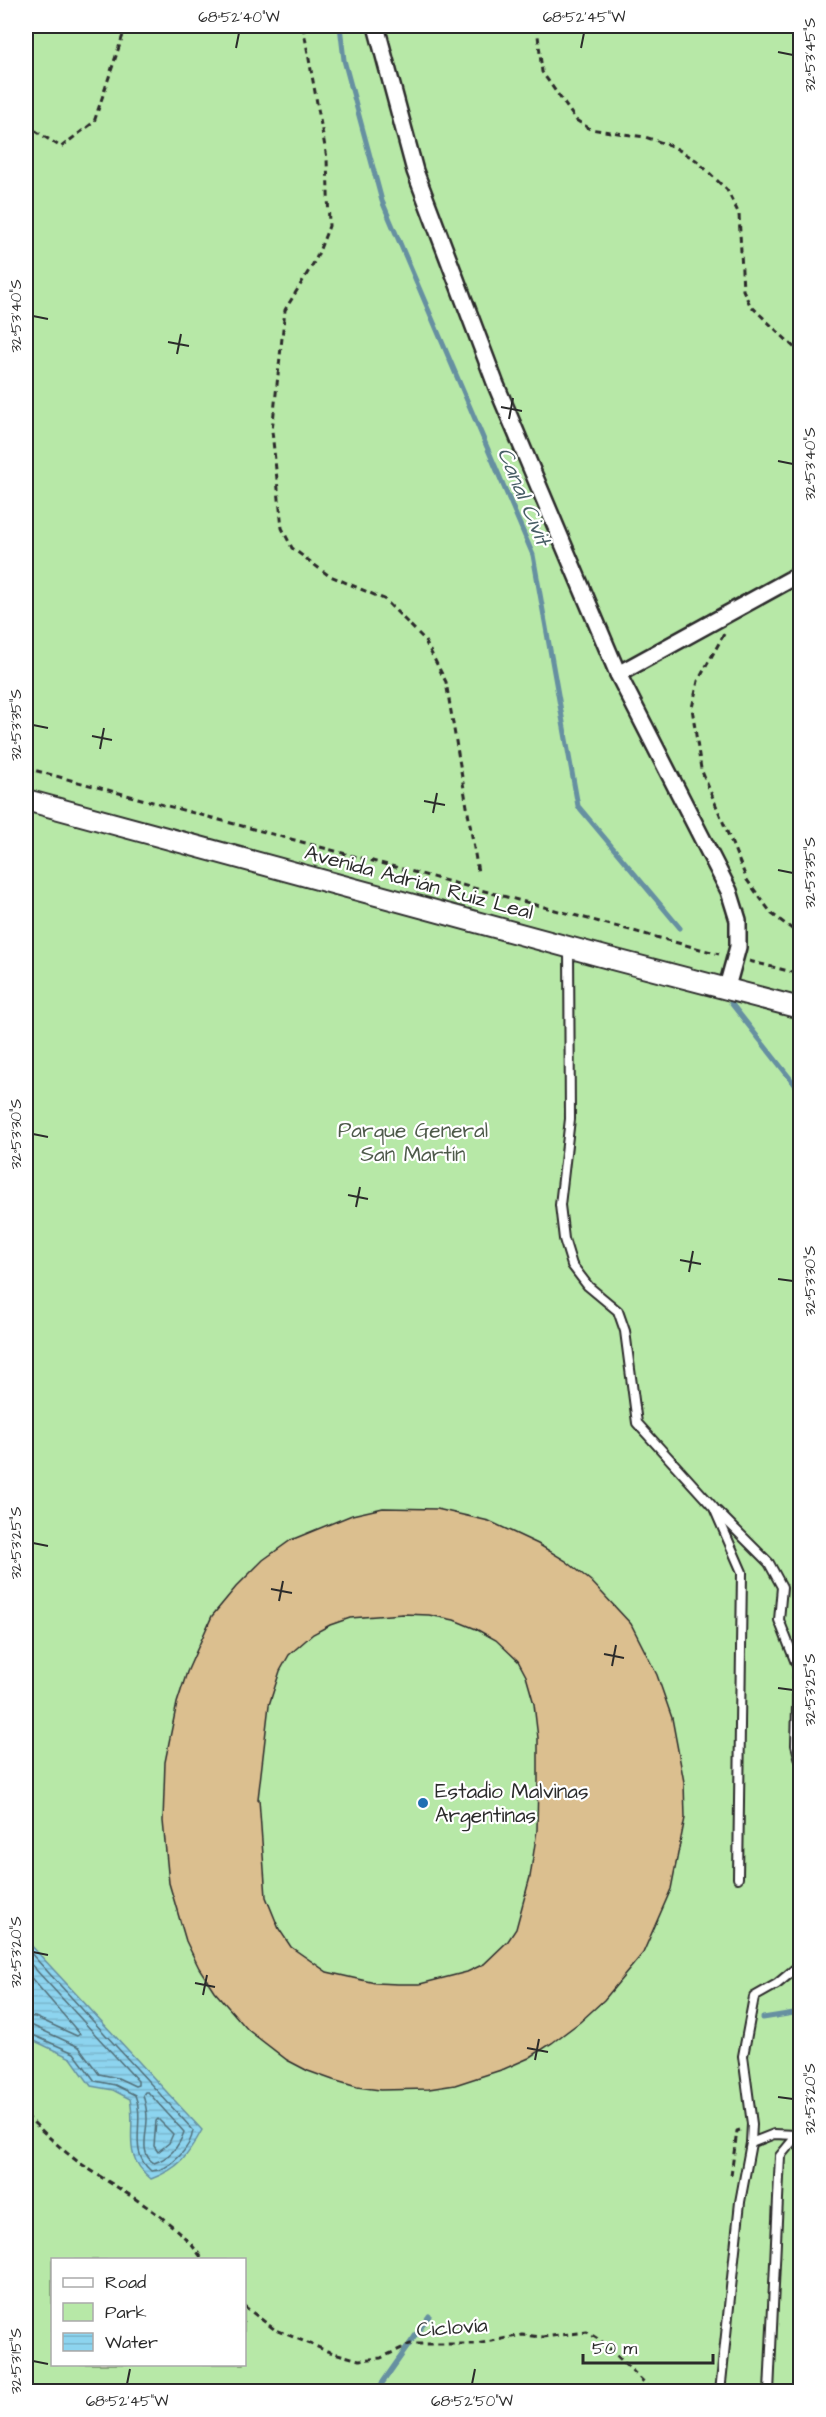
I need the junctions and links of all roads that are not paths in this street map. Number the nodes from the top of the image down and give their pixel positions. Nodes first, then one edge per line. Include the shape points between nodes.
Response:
1 (376, 26) edge
2 (801, 574) edge
3 (618, 674) junction
4 (26, 800) edge
5 (569, 948) junction
6 (727, 987) junction
7 (801, 1008) edge
8 (714, 1508) junction
9 (801, 1760) edge
10 (738, 1878) dead end
11 (801, 1965) edge
12 (798, 2134) edge
13 (751, 2143) junction
14 (801, 2147) edge
15 (720, 2391) edge
16 (769, 2391) edge

1 - 3 street via 415,171 496,385
2 - 3 street
3 - 6 street via 729,891 738,920 738,947
4 - 5 street, Avenida Adrián Ruiz Leal
5 - 6 street, Avenida Adrián Ruiz Leal
5 - 8 lane via 570,1119 560,1205 564,1239 572,1265 588,1286 618,1311 625,1330 637,1423
6 - 7 street, Avenida Adrián Ruiz Leal
8 - 9 lane via 770,1563 782,1587 779,1620 798,1668 796,1745
8 - 10 lane via 742,1572
11 - 13 lane via 754,1996 743,2056
12 - 13 lane via 774,2134
12 - 14 lane
12 - 16 lane via 780,2156
13 - 15 lane via 740,2202

